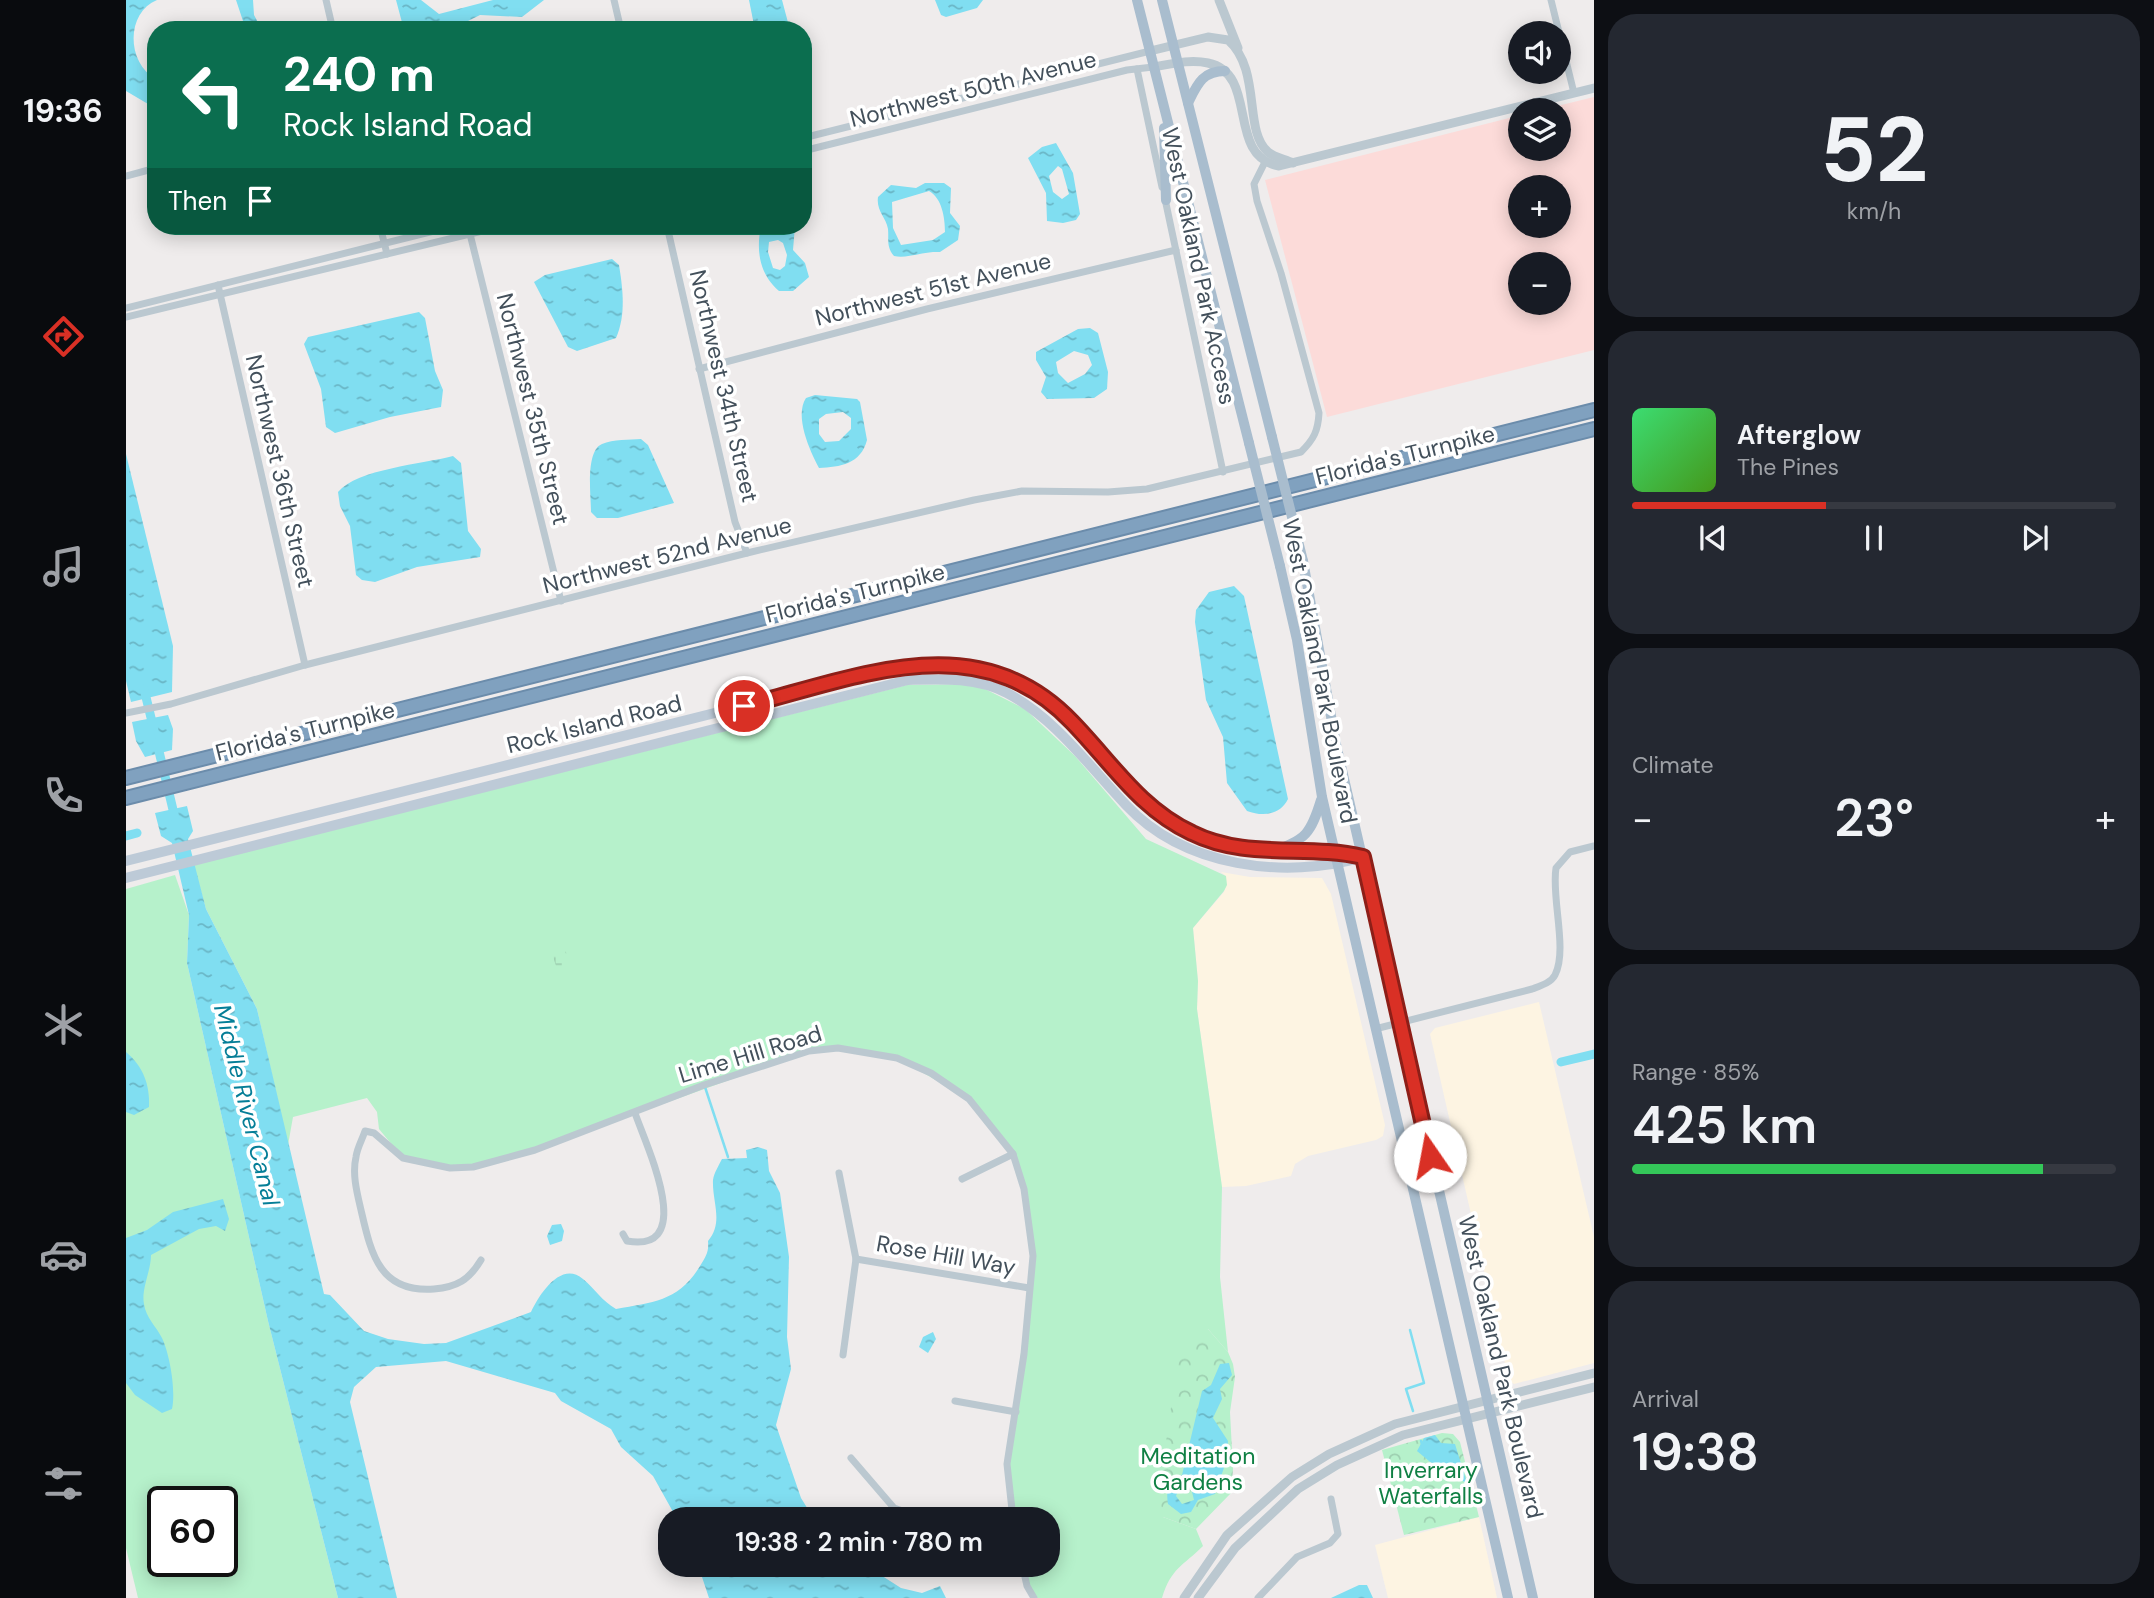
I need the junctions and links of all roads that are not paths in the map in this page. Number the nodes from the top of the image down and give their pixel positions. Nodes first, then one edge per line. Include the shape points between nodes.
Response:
1 (326, 0) edge
2 (614, 0) edge
3 (1137, 0) edge
4 (1162, 0) edge
5 (1219, 0) edge
6 (1551, 0) edge
7 (331, 21) edge
8 (619, 21) edge
9 (1173, 46) junction
10 (1150, 51) junction
11 (1241, 57) junction
12 (1178, 63) junction
13 (1153, 66) junction
14 (1137, 69) junction
15 (1225, 71) junction
16 (1594, 88) edge
17 (1574, 93) junction
18 (966, 97) junction
19 (1188, 103) junction
20 (1163, 104) junction
21 (969, 110) junction
22 (893, 115) junction
23 (896, 128) junction
24 (818, 134) junction
25 (812, 136) edge
26 (821, 146) junction
27 (812, 148) edge
28 (1265, 162) junction
29 (1293, 163) junction
30 (147, 170) edge
31 (126, 176) edge
32 (1166, 200) junction
33 (383, 235) edge
34 (417, 235) edge
35 (452, 235) edge
36 (470, 235) edge
37 (669, 235) edge
38 (385, 243) junction
39 (1176, 250) junction
40 (387, 254) junction
41 (218, 285) junction
42 (220, 295) junction
43 (126, 308) edge
44 (126, 317) edge
45 (699, 369) junction
46 (1594, 410) edge
47 (1594, 429) edge
48 (1223, 472) junction
49 (747, 553) junction
50 (561, 601) junction
51 (306, 665) junction
52 (126, 713) edge
53 (126, 778) edge
54 (1322, 797) junction
55 (126, 798) edge
56 (1594, 846) edge
57 (1334, 850) junction
58 (1273, 851) junction
59 (1363, 857) junction
60 (126, 861) edge
61 (1337, 864) junction
62 (126, 878) edge
63 (1401, 1022) junction
64 (1375, 1029) junction
65 (635, 1113) junction
66 (1013, 1154) junction
67 (839, 1173) dead end
68 (962, 1179) dead end
69 (623, 1234) dead end
70 (856, 1259) junction
71 (481, 1260) dead end
72 (1029, 1288) junction
73 (843, 1355) dead end
74 (1594, 1373) edge
75 (1594, 1387) edge
76 (1487, 1399) junction
77 (955, 1401) dead end
78 (1463, 1405) junction
79 (1016, 1412) junction
80 (1490, 1413) junction
81 (1466, 1419) junction
82 (851, 1458) dead end
83 (1308, 1468) junction
84 (1298, 1489) junction
85 (1331, 1499) dead end
86 (893, 1507) edge
87 (1012, 1507) edge
88 (1025, 1577) edge
89 (1034, 1598) edge
90 (1184, 1598) edge
91 (1198, 1598) edge
92 (1258, 1598) edge
93 (1508, 1598) edge
94 (1533, 1598) edge

1 - 7 street
2 - 8 street
3 - 10 main road, West Oakland Park Boulevard
4 - 9 main road, West Oakland Park Boulevard
5 - 11 street
6 - 17 street
9 - 10 street
9 - 11 street via 1215,36 1228,40
9 - 12 main road, West Oakland Park Boulevard
10 - 13 main road, West Oakland Park Boulevard
10 - 18 street, Northwest 50th Avenue
11 - 29 street via 1254,102 1258,139 1274,156
12 - 13 street
12 - 15 street via 1211,63
12 - 19 main road, West Oakland Park Boulevard
13 - 14 street, Northwest 50th Avenue
13 - 20 main road, West Oakland Park Boulevard
14 - 21 street, Northwest 50th Avenue
14 - 32 street, West Oakland Park Access
15 - 19 main road via 1202,78
15 - 28 street via 1240,99 1249,144
16 - 17 street
17 - 29 street
18 - 21 street
18 - 22 street, Northwest 50th Avenue
19 - 59 main road, West Oakland Park Boulevard, bridge via 1303,561 1336,744
20 - 32 main road
20 - 54 main road, West Oakland Park Boulevard, bridge via 1297,640
21 - 23 street, Northwest 50th Avenue
22 - 23 street
22 - 24 street, Northwest 50th Avenue
23 - 26 street, Northwest 50th Avenue
24 - 25 street, Northwest 50th Avenue
24 - 26 street
26 - 27 street, Northwest 50th Avenue
28 - 29 street
28 - 48 street, Northwest 52nd Avenue via 1254,184 1257,201 1319,414 1318,428 1301,452
30 - 31 street
32 - 39 street, West Oakland Park Access
33 - 38 street
34 - 38 street
35 - 40 street
36 - 50 street, Northwest 35th Street
37 - 45 street, Northwest 34th Street
38 - 40 street
38 - 41 street
39 - 45 street, Northwest 51st Avenue
39 - 48 street, West Oakland Park Access
40 - 42 street
41 - 42 street, Northwest 36th Street
41 - 43 street
42 - 44 street
42 - 51 street, Northwest 36th Street
45 - 49 street, Northwest 34th Street via 735,522
46 - 53 highway, Florida's Turnpike
47 - 55 highway, Florida's Turnpike
48 - 49 street, Northwest 52nd Avenue via 1147,489 1022,491
49 - 50 street, Northwest 52nd Avenue
50 - 51 street, Northwest 52nd Avenue
51 - 52 street, Northwest 52nd Avenue
54 - 57 main road, West Oakland Park Boulevard
54 - 58 main road via 1306,836
56 - 63 street via 1570,852 1556,868 1559,956 1555,975 1532,989
57 - 58 main road, Rock Island Road
57 - 59 main road, Rock Island Road
57 - 61 main road, West Oakland Park Boulevard
58 - 60 main road, Rock Island Road via 1222,845 1166,819 1142,801 1053,705 1012,679 984,668 949,664 906,665
59 - 61 main road, Rock Island Road
59 - 63 main road, West Oakland Park Boulevard
61 - 62 main road, Rock Island Road via 1238,863 1186,847 1134,813 1072,744 1026,706 980,683 948,679 908,680
61 - 64 main road, West Oakland Park Boulevard
63 - 64 street
63 - 76 main road, West Oakland Park Boulevard
64 - 78 main road, West Oakland Park Boulevard
65 - 66 street, Lime Hill Road via 809,1051 838,1048 897,1058 931,1073 970,1099
65 - 69 street via 657,1170 664,1208 662,1228 654,1240 641,1244 627,1241
65 - 71 street, Lime Hill Road via 535,1150 472,1167 450,1168 403,1158 374,1133 365,1132 355,1158 355,1184 374,1260 385,1275 418,1290 451,1288 471,1276
66 - 68 street
66 - 72 street, Lime Hill Road via 1029,1219 1033,1256
67 - 70 street
70 - 72 street, Rose Hill Way
70 - 73 street
72 - 79 street, Lime Hill Road
74 - 76 street
75 - 80 street
76 - 78 street
76 - 80 main road, West Oakland Park Boulevard
77 - 79 street
78 - 81 main road, West Oakland Park Boulevard
78 - 83 street via 1395,1424
79 - 87 street, Lime Hill Road via 1007,1464
80 - 81 street
80 - 94 main road, West Oakland Park Boulevard
81 - 84 street via 1403,1435 1337,1465
81 - 93 main road, West Oakland Park Boulevard
82 - 86 street
83 - 84 street
83 - 90 street via 1227,1535
84 - 91 street via 1235,1548
85 - 92 street via 1338,1534 1330,1543 1297,1557
88 - 89 street

